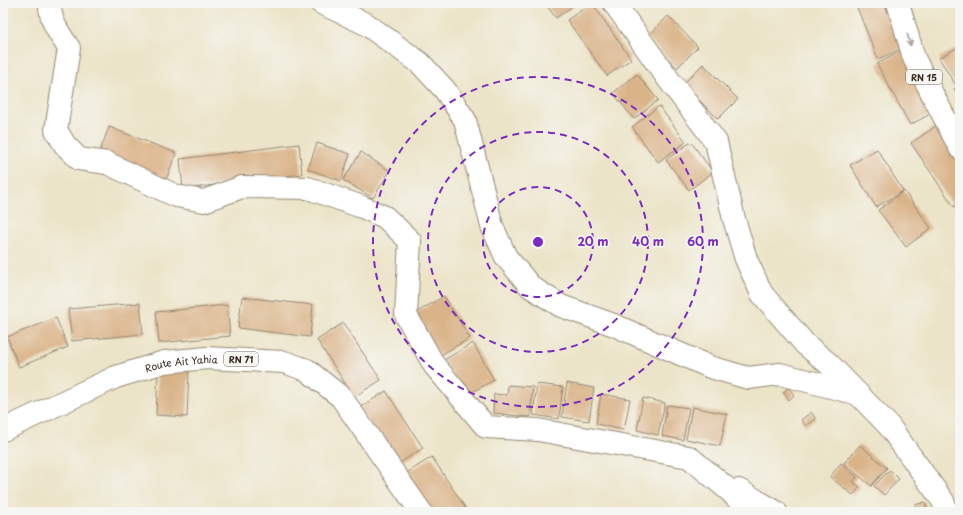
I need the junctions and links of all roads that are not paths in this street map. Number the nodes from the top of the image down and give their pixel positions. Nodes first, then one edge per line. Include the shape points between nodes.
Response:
1 (50, 3) edge
2 (321, 3) edge
3 (614, 3) edge
4 (898, 3) edge
5 (960, 148) edge
6 (858, 394) junction
7 (3, 430) edge
8 (704, 469) junction
9 (421, 512) edge
10 (750, 512) edge
11 (776, 512) edge
12 (947, 512) edge

1 - 8 street via 49,11 58,32 69,48 56,130 65,145 79,159 107,163 176,196 204,201 242,187 308,188 385,217 410,241 406,315 434,364 486,427 538,430 689,457
2 - 6 street via 366,24 420,63 445,90 464,120 492,226 506,257 531,287 562,306 614,325 710,367 748,378 780,374
3 - 6 street via 716,142 746,259 762,294 805,344
4 -> 5 street, RN 15 via 914,58
6 - 12 street via 889,426 943,501
7 - 9 street, Route Ait Yahia / RN 71 via 116,377 164,362 207,358 284,362 307,370 341,397
8 - 10 street
8 - 11 street

